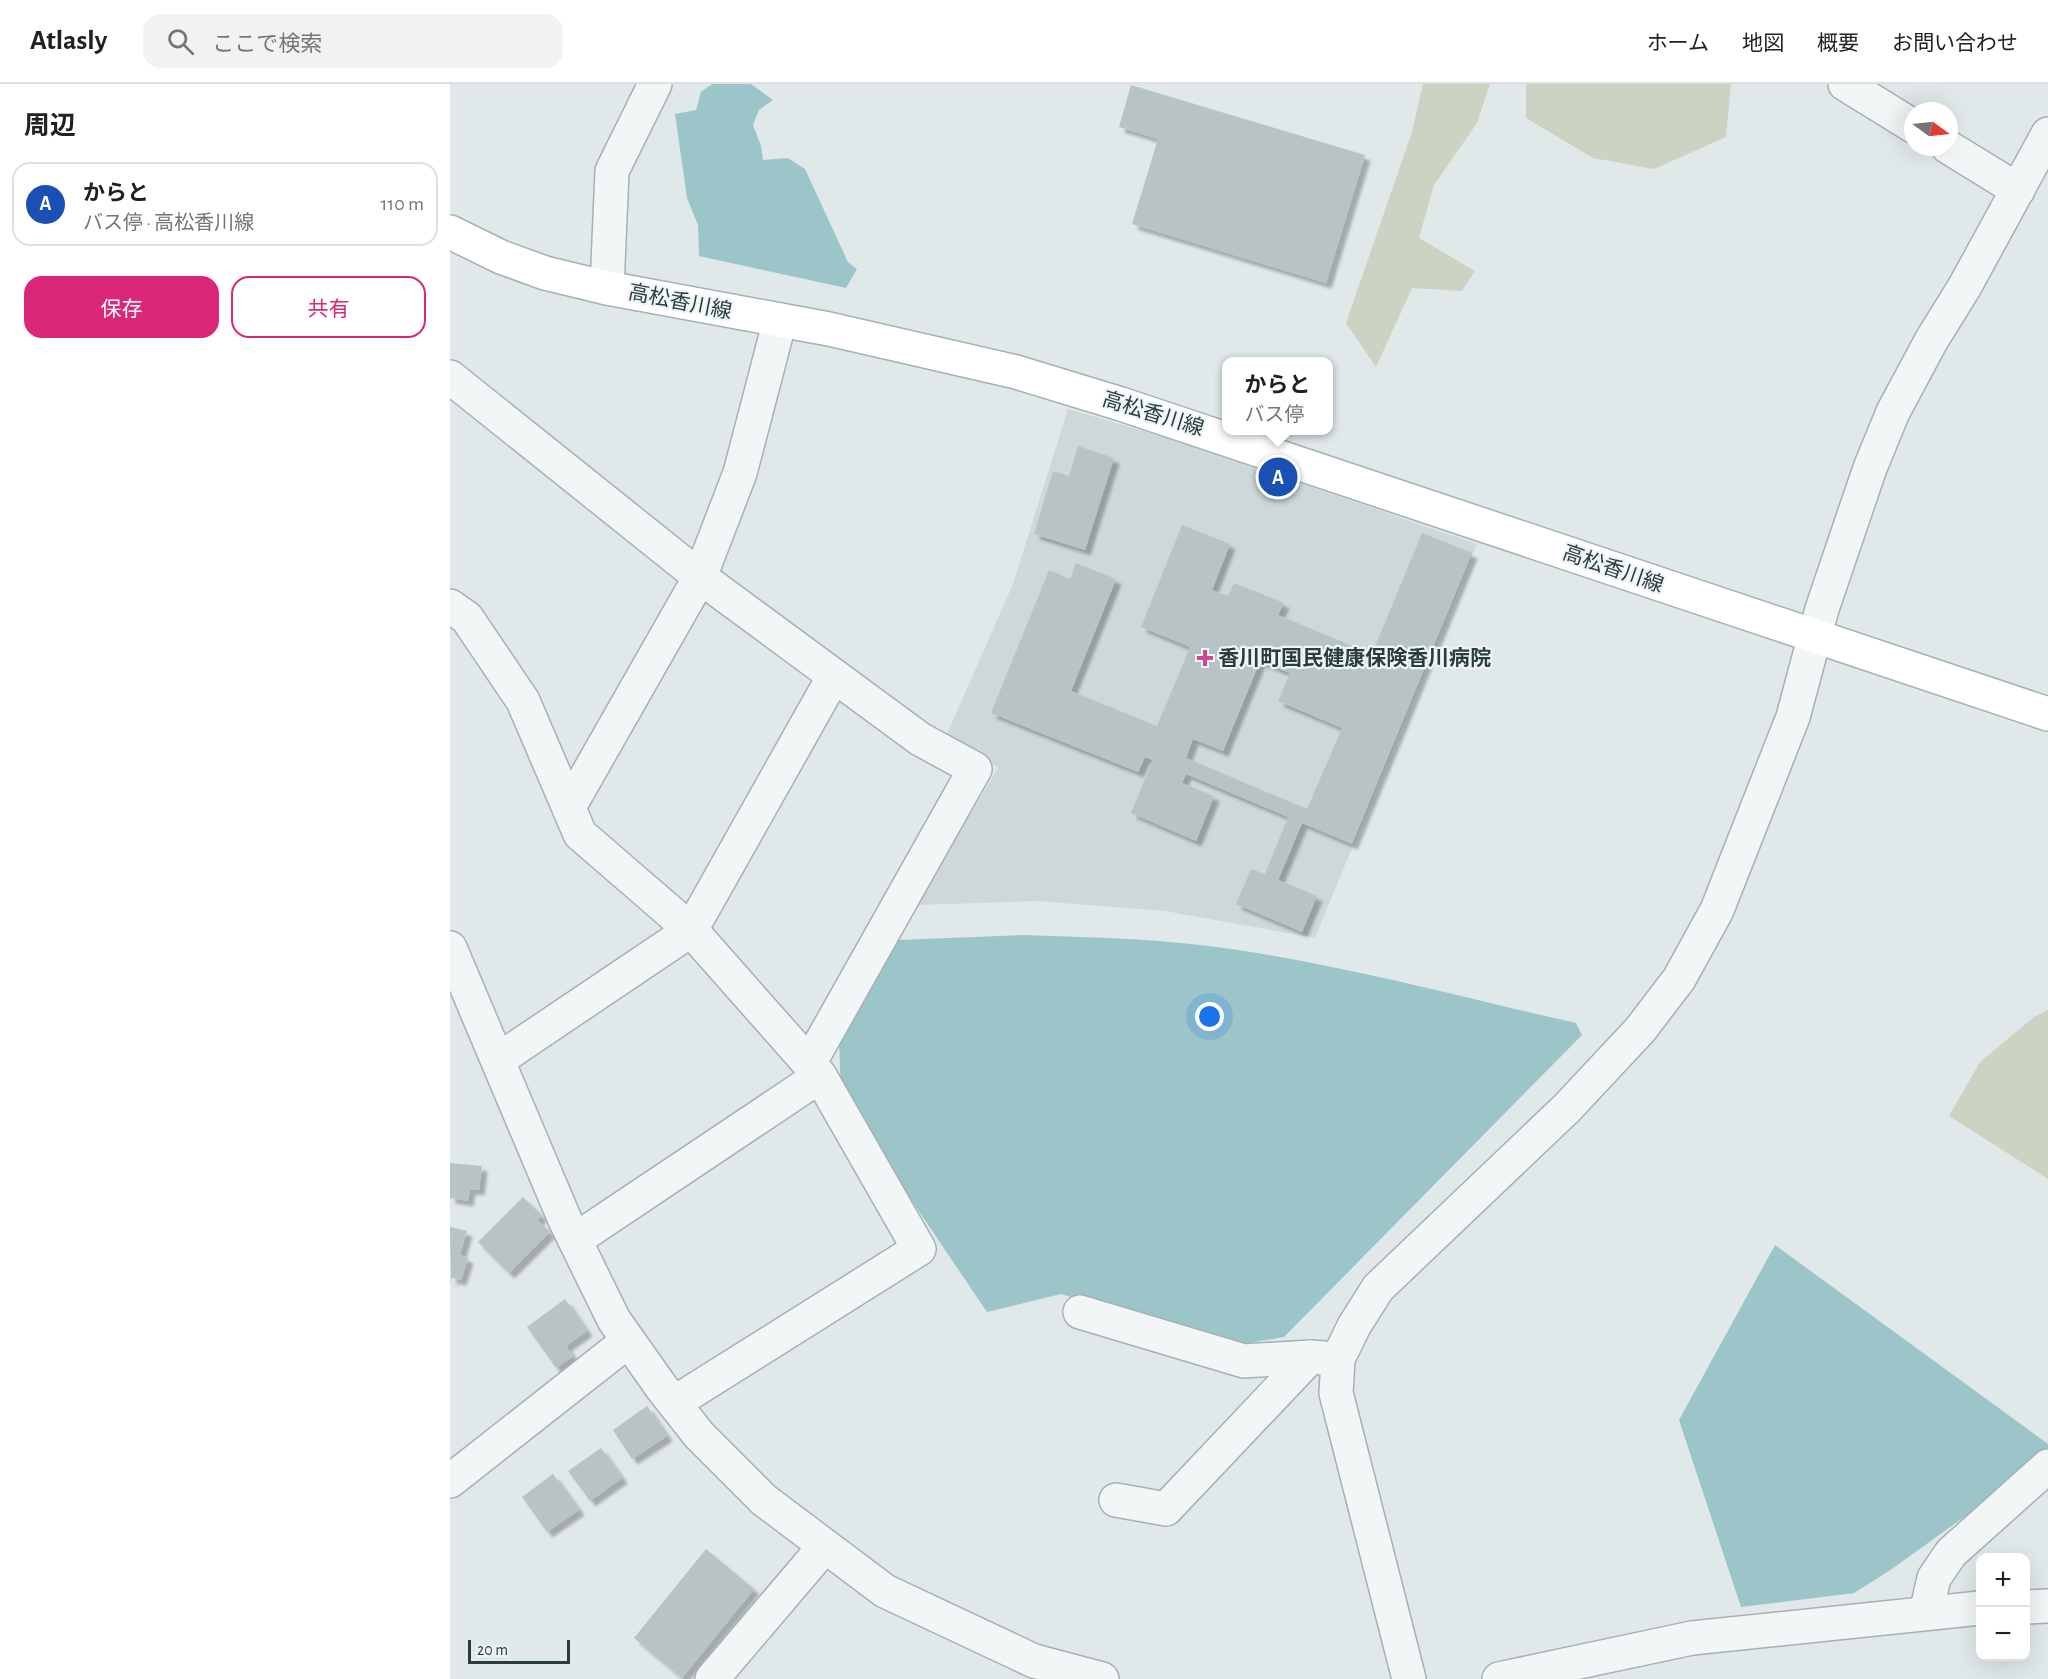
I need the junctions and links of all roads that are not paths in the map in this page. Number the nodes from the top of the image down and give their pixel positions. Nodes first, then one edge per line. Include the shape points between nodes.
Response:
1 (655, 84) edge
2 (1845, 84) edge
3 (1904, 120) edge
4 (2048, 134) edge
5 (1958, 153) edge
6 (2018, 189) junction
7 (450, 232) edge
8 (607, 288) junction
9 (780, 320) junction
10 (450, 377) edge
11 (700, 577) junction
12 (450, 606) edge
13 (1814, 637) junction
14 (834, 676) junction
15 (2048, 714) edge
16 (569, 807) junction
17 (691, 930) junction
18 (450, 948) edge
19 (498, 1060) junction
20 (814, 1070) junction
21 (575, 1240) junction
22 (1080, 1312) dead end
23 (628, 1341) junction
24 (1324, 1358) junction
25 (674, 1403) junction
26 (2048, 1466) edge
27 (450, 1481) edge
28 (1116, 1500) dead end
29 (825, 1546) junction
30 (2048, 1606) edge
31 (2030, 1607) edge
32 (1976, 1608) edge
33 (1926, 1613) junction
34 (712, 1679) edge
35 (1102, 1679) edge
36 (1409, 1679) edge
37 (1499, 1679) edge

1 - 8 street via 612,171
2 - 3 street
4 - 6 street
5 - 6 street
6 - 13 street via 1893,412 1870,468
7 - 8 main road, 高松香川線 via 545,273
8 - 9 main road, 高松香川線
9 - 11 street via 740,473
9 - 13 main road, 高松香川線 via 1016,372 1141,410
10 - 11 street
11 - 14 street
11 - 16 street
12 - 16 street via 466,618 523,701
13 - 15 main road, 高松香川線
13 - 24 street via 1793,717 1717,910 1679,979 1640,1030 1567,1108 1378,1288 1354,1326
14 - 17 street
14 - 20 street via 920,739 975,769
16 - 17 street via 580,834
17 - 19 street
17 - 20 street
18 - 19 street
19 - 21 street
20 - 21 street
20 - 25 street via 920,1249
21 - 23 street
22 - 24 street via 1244,1361
23 - 25 street
23 - 27 street
24 - 28 street via 1166,1509
24 - 36 street
25 - 29 street via 699,1435 764,1500
26 - 33 street via 1951,1553 1934,1578
29 - 34 street
29 - 35 street via 885,1591 1034,1661
30 - 31 street
32 - 33 street
33 - 37 street via 1692,1638

